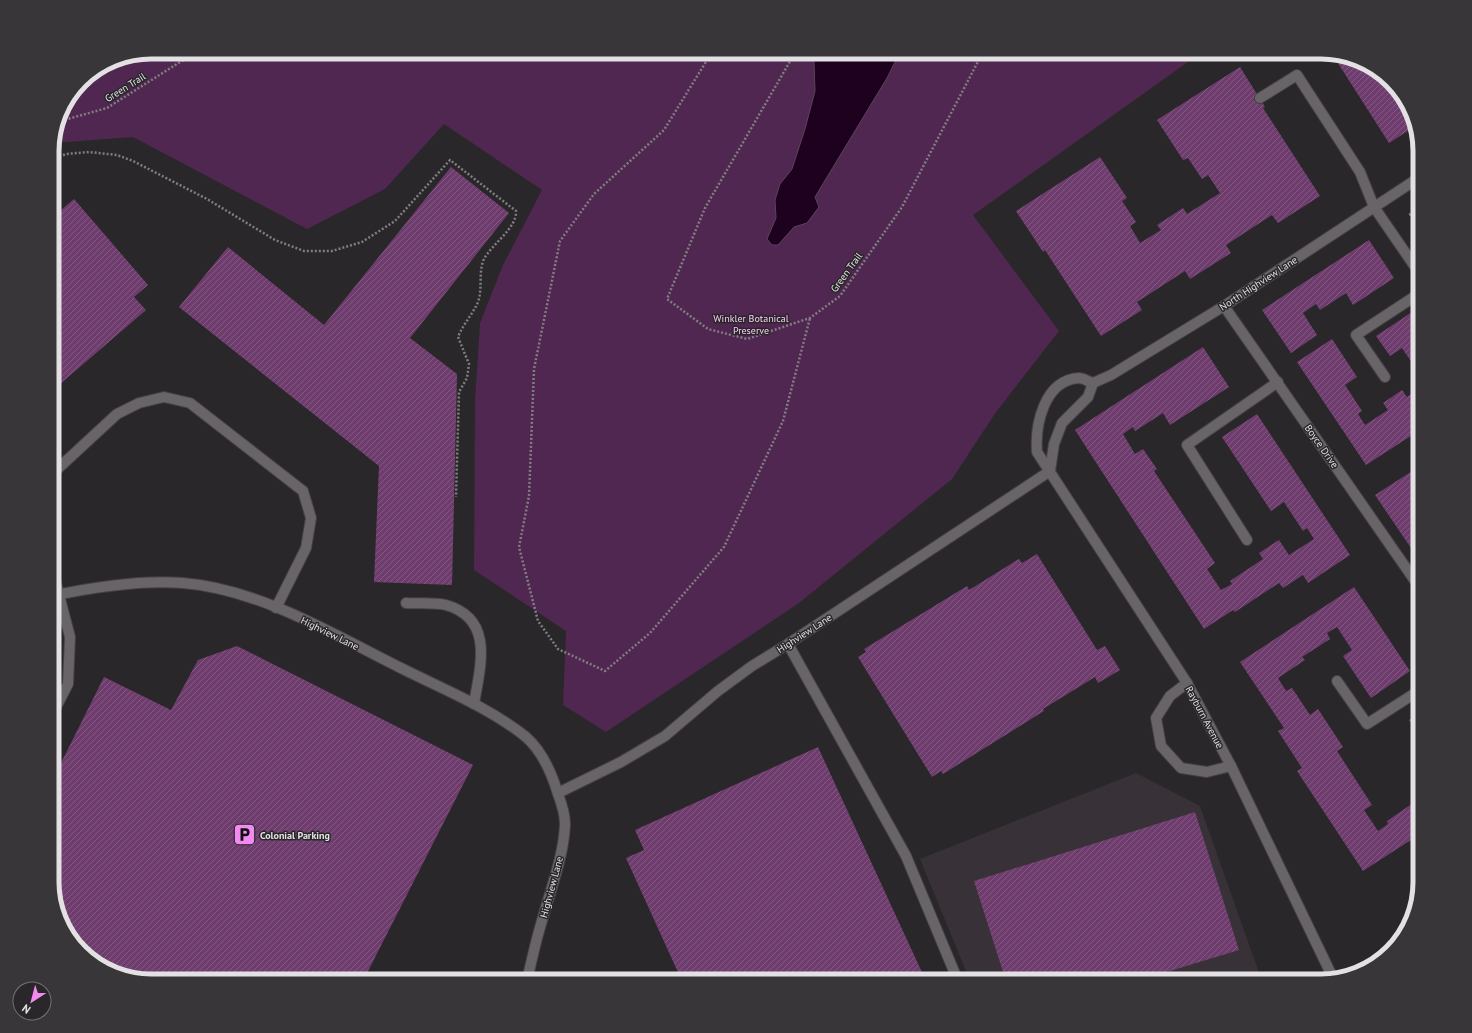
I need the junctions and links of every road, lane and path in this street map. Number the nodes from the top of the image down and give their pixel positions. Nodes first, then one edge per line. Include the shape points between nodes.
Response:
1 (185, 59) edge
2 (708, 59) edge
3 (791, 59) edge
4 (979, 59) edge
5 (1260, 98) dead end
6 (64, 120) edge
7 (59, 157) edge
8 (1413, 182) edge
9 (1374, 207) junction
10 (1413, 264) edge
11 (1413, 298) edge
12 (1224, 306) junction
13 (810, 318) junction
14 (1384, 378) dead end
15 (1278, 382) junction
16 (1093, 383) junction
17 (59, 468) edge
18 (1050, 471) junction
19 (456, 497) dead end
20 (1247, 540) dead end
21 (1413, 578) edge
22 (59, 594) edge
23 (406, 603) dead end
24 (59, 606) edge
25 (276, 608) junction
26 (788, 644) junction
27 (1337, 681) dead end
28 (1187, 682) junction
29 (1413, 694) edge
30 (59, 701) edge
31 (474, 704) junction
32 (1231, 766) junction
33 (558, 793) junction
34 (1331, 973) edge
35 (529, 974) edge
36 (955, 974) edge

1 - 6 path, Green Trail via 107,108
2 - 13 path via 664,130 594,194 560,241 534,369 529,496 519,547 538,621 558,649 605,671 650,633 724,548 783,421
3 - 13 path, Green Trail via 705,208 667,299 708,329 747,339
4 - 13 path, Green Trail via 902,206 840,296
5 - 9 street via 1296,75 1360,172
7 - 19 path via 89,152 122,157 207,199 275,240 304,251 332,251 362,242 395,221 450,160 516,211 514,221 484,259 478,303 458,337 469,364 467,378 459,392
8 - 9 street, North Highview Lane
9 - 10 street
9 - 12 street, North Highview Lane
11 - 14 street via 1356,336
12 - 15 street, Boyce Drive
12 - 16 street, North Highview Lane via 1111,375
15 - 20 street via 1187,445
15 - 21 street, Boyce Drive
16 - 18 street via 1088,396 1062,423 1054,444
16 - 18 street via 1079,378 1062,383 1043,406 1038,422 1037,452
17 - 25 street via 117,414 139,403 164,397 190,403 302,491 311,518 306,548
18 - 26 street, Highview Lane
18 - 28 street, Rayburn Avenue
22 - 25 street, Highview Lane via 141,584 182,583 214,588
23 - 31 street via 445,605 468,616 480,635 482,653
24 - 30 street via 70,637 68,684
25 - 31 street, Highview Lane
26 - 33 street, Highview Lane via 718,690 665,736 621,762
26 - 36 street via 906,856
27 - 29 street via 1367,724
28 - 32 street, Rayburn Avenue
28 - 32 street via 1170,696 1156,718 1161,746 1181,768 1207,772
31 - 33 street, Highview Lane via 527,738 546,762
32 - 34 street, Rayburn Avenue
33 - 35 street, Highview Lane via 565,822 559,863

